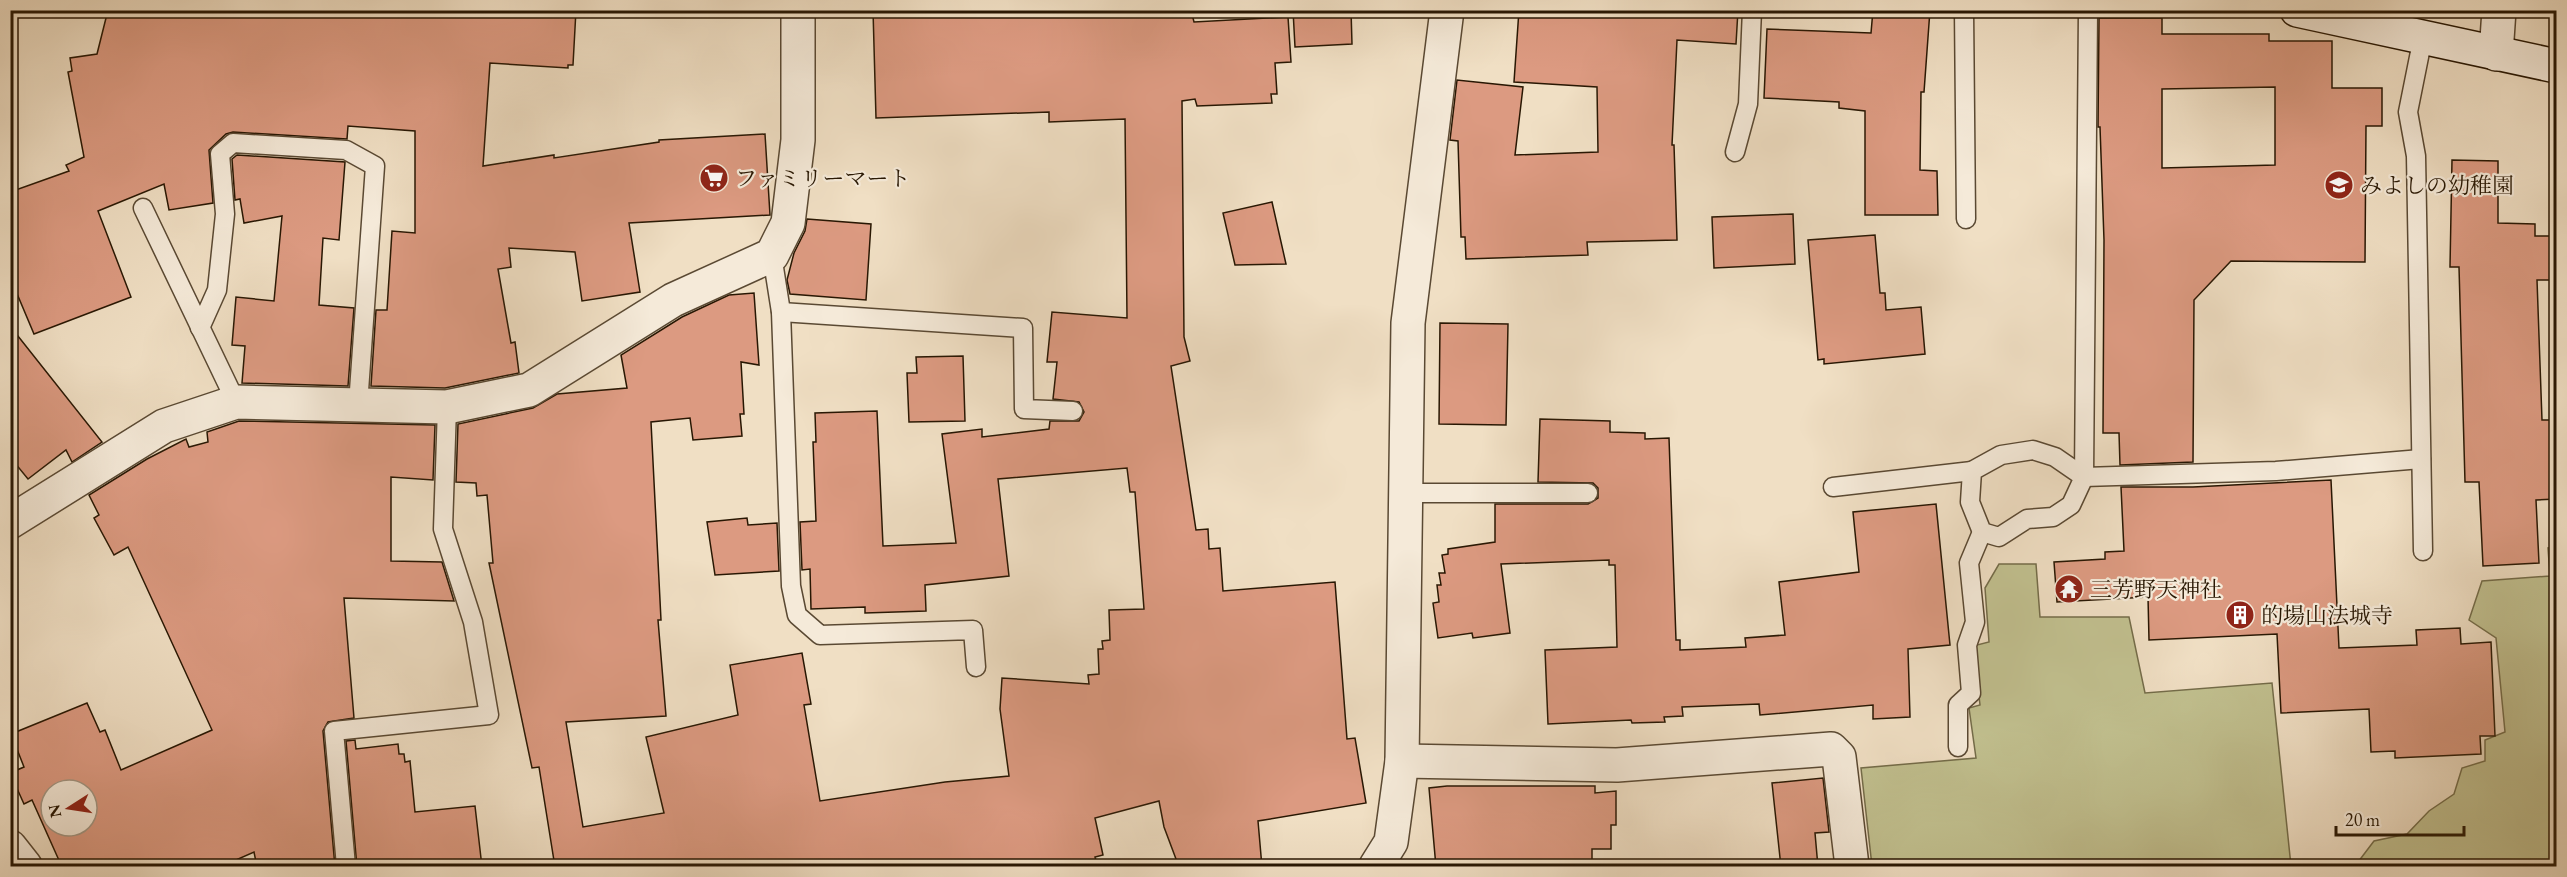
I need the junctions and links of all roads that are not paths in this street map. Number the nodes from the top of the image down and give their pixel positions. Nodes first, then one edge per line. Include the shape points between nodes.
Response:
1 (798, 10) edge
2 (1447, 10) edge
3 (1752, 10) edge
4 (1964, 10) edge
5 (2088, 10) edge
6 (2297, 10) edge
7 (2499, 10) edge
8 (2334, 14) edge
9 (2424, 37) junction
10 (2496, 54) junction
11 (2556, 66) edge
12 (1735, 152) dead end
13 (144, 208) dead end
14 (1966, 219) dead end
15 (772, 255) junction
16 (781, 312) junction
17 (200, 328) junction
18 (236, 402) junction
19 (358, 405) junction
20 (447, 407) junction
21 (1073, 411) dead end
22 (2421, 459) junction
23 (1972, 471) junction
24 (2084, 477) junction
25 (1833, 487) dead end
26 (1406, 493) junction
27 (1588, 493) dead end
28 (10, 522) edge
29 (1982, 532) junction
30 (2423, 550) dead end
31 (976, 667) dead end
32 (1958, 747) dead end
33 (1402, 761) junction
34 (10, 847) edge
35 (25, 867) edge
36 (346, 867) edge
37 (1376, 867) edge
38 (1852, 867) edge

1 - 15 street via 798,140 788,222
2 - 26 street via 1408,323
3 - 12 lane via 1748,104
4 - 14 lane
5 - 24 lane
6 - 8 street
7 - 10 street
8 - 9 street
9 - 10 street
9 - 22 lane via 2408,112 2416,156
10 - 11 street
13 - 17 lane
15 - 16 lane
15 - 20 street via 673,300 529,390
16 - 21 lane via 1023,328 1024,409
16 - 31 lane via 791,586 798,615 820,635 973,630
17 - 18 lane
17 - 19 lane via 218,290 225,214 220,154 233,143 346,150 370,161 375,165
18 - 19 street
18 - 28 street via 164,426
19 - 20 street
20 - 36 lane via 443,529 473,622 489,715 333,730
22 - 24 lane via 2265,471
22 - 30 lane
23 - 24 lane via 2001,455 2033,450 2055,457
23 - 25 lane
23 - 29 lane via 1970,501
24 - 29 lane via 2072,505 2053,518 2027,519 1999,537
26 - 27 lane
26 - 33 street
29 - 32 lane via 1969,563 1975,622 1967,645 1971,693 1959,705
33 - 37 street via 1391,843
33 - 38 street via 1617,765 1831,749 1839,757
34 - 35 street

